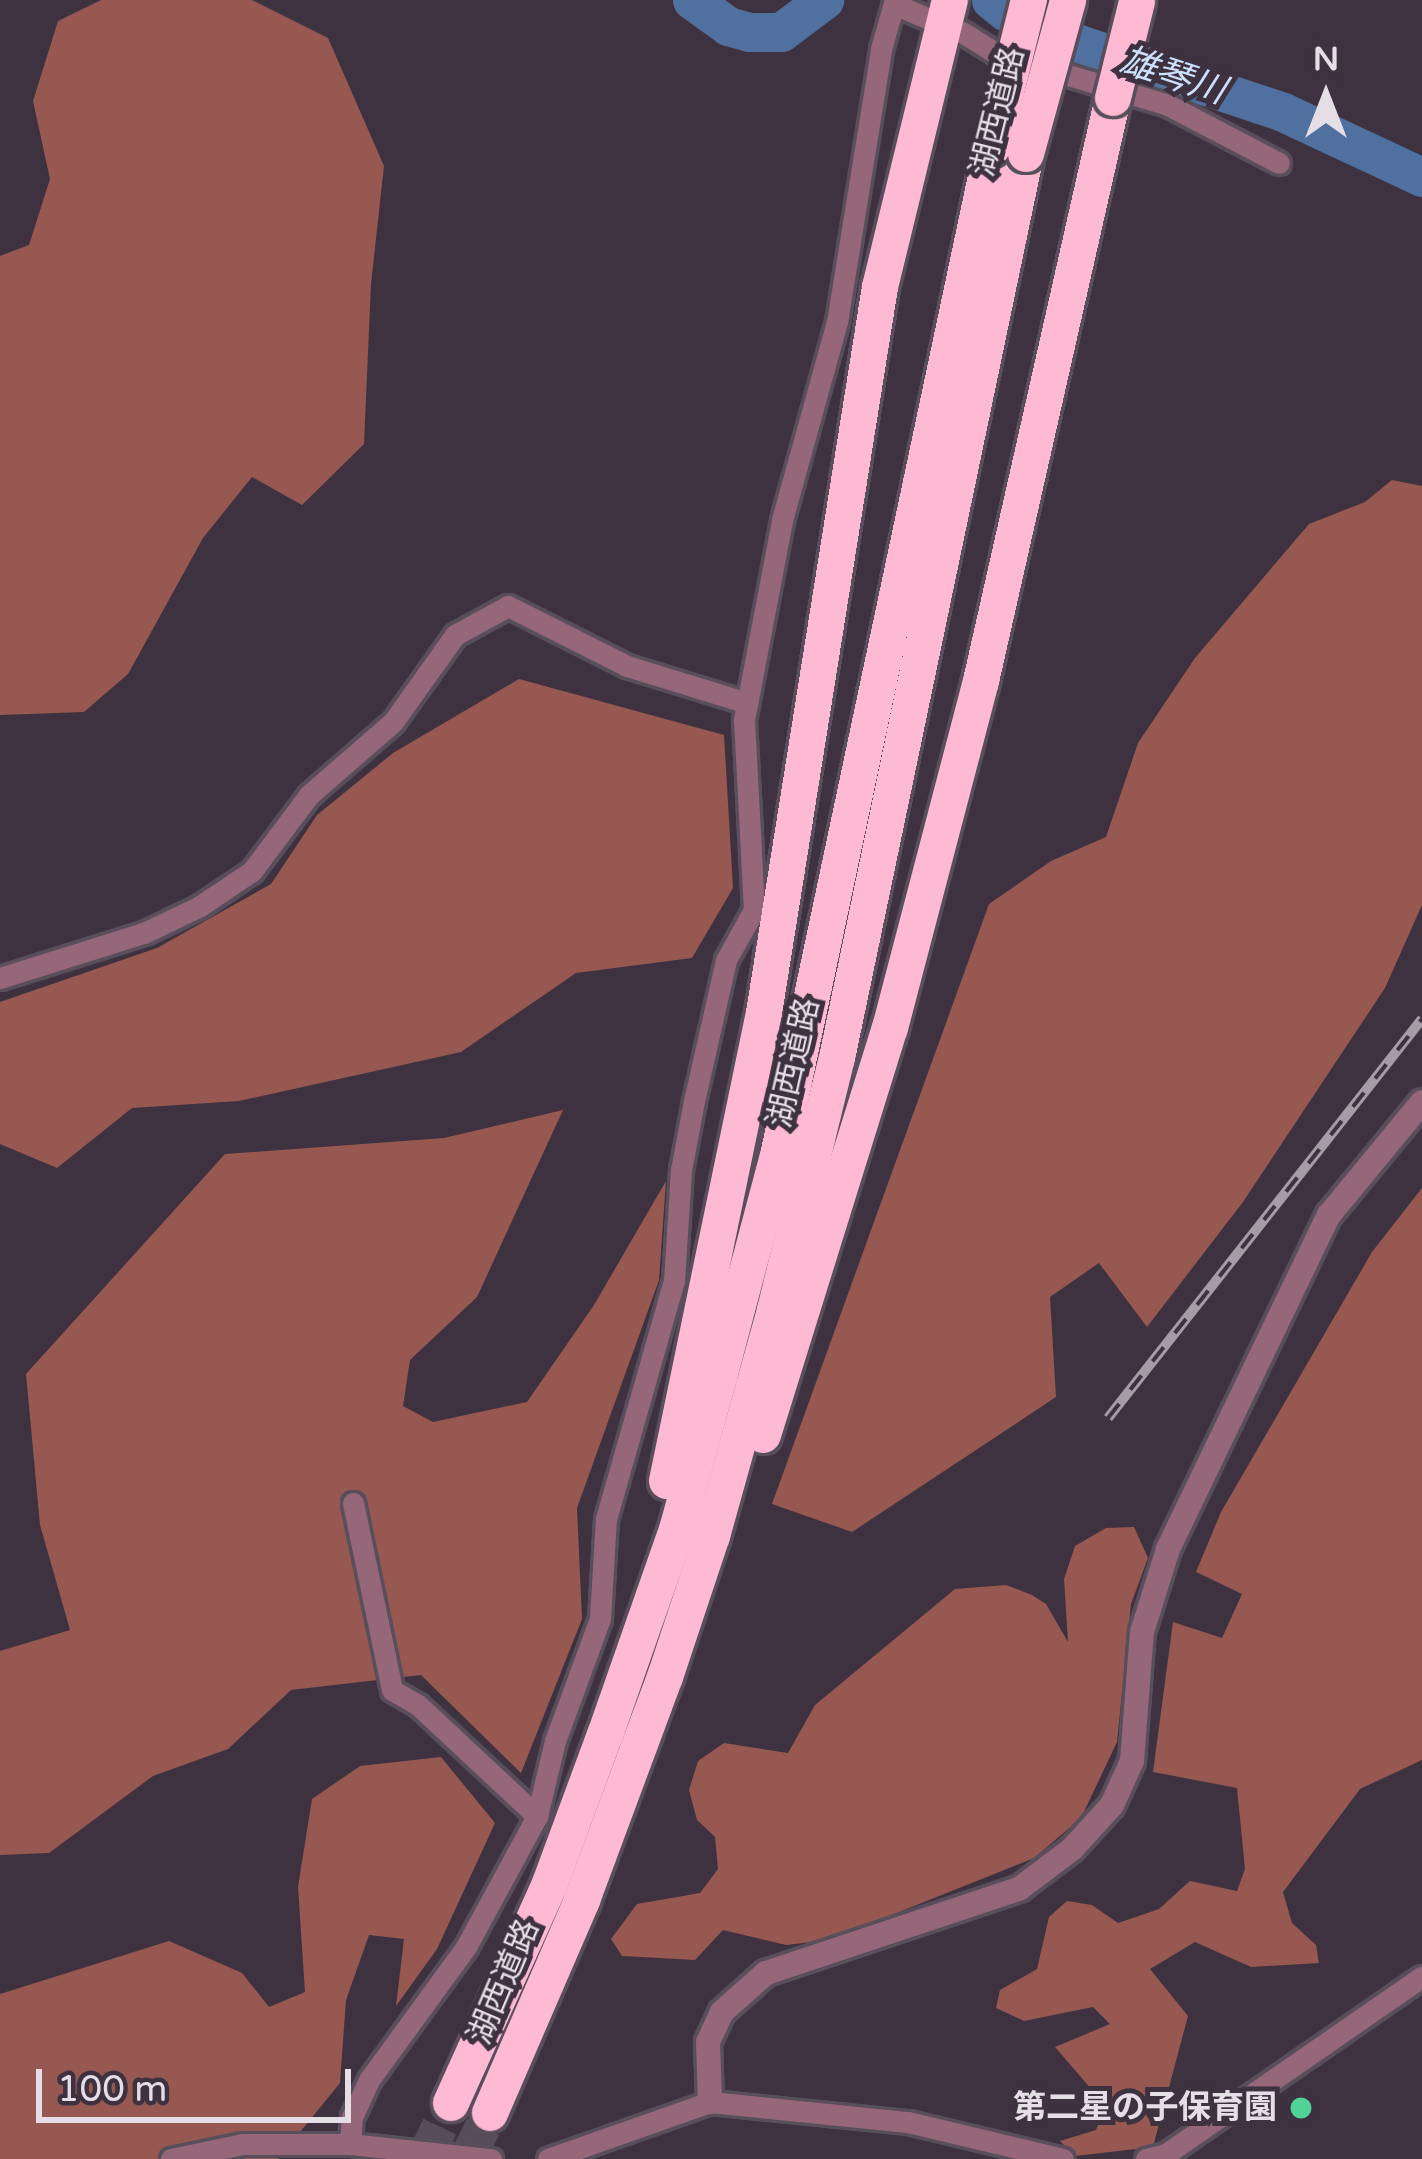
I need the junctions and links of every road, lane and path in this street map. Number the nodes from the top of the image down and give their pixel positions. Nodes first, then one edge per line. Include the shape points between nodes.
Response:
1 (1029, 0) edge
2 (1067, 0) edge
3 (1137, 1) edge
4 (894, 2) edge
5 (946, 17) edge
6 (1010, 151) junction
7 (1279, 163) dead end
8 (747, 703) junction
9 (0, 978) edge
10 (1422, 1102) edge
11 (353, 1503) dead end
12 (664, 1677) junction
13 (605, 1735) junction
14 (537, 1816) junction
15 (1422, 1977) edge
16 (710, 2102) junction
17 (451, 2103) tunnel mouth
18 (490, 2113) tunnel mouth
19 (350, 2144) junction
20 (317, 2152) edge
21 (171, 2159) edge
22 (491, 2159) edge
23 (548, 2159) edge
24 (1063, 2159) edge
25 (1146, 2159) edge

1 - 6 highway, 湖西道路, bridge
2 - 6 highway, 湖西道路, bridge
3 - 12 highway, bridge via 981,681 890,1028 785,1372
4 - 5 street
4 - 8 street via 837,322 782,520
5 - 7 street via 995,53 1168,105
5 - 13 highway via 880,287 733,1180
6 - 12 highway, 湖西道路 via 837,1058 776,1310
6 - 13 highway, 湖西道路 via 778,1156 678,1526
8 - 9 street via 627,665 508,606 454,635 393,722 309,795 252,871 144,933
8 - 14 street via 754,910 726,960 681,1170 674,1281 606,1519 600,1619
10 - 16 street via 1329,1215 1168,1549 1142,1632 1132,1761 1112,1804 1072,1850 1019,1889 766,1973 722,2012 708,2042
11 - 14 street via 392,1690
12 - 18 highway, 湖西道路 via 582,1900
13 - 17 highway, 湖西道路 via 549,1886
14 - 19 street via 466,1947 368,2080
15 - 25 street via 1166,2153
16 - 23 street
16 - 24 street via 908,2122
19 - 20 street
19 - 22 street
20 - 21 street via 242,2144

